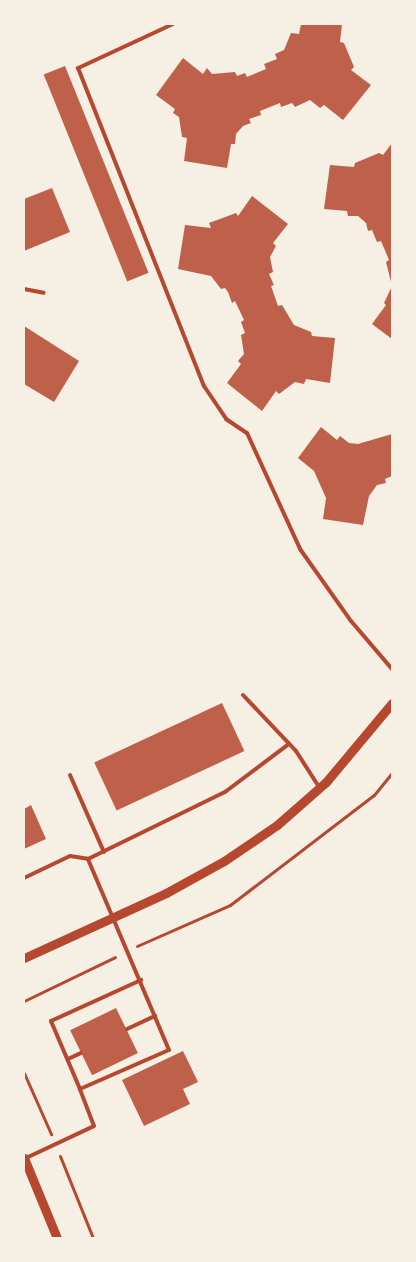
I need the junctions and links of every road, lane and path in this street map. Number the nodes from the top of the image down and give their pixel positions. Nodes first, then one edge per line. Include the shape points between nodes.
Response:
1 (173, 24) edge
2 (24, 289) edge
3 (44, 293) dead end
4 (392, 669) edge
5 (243, 695) dead end
6 (392, 703) edge
7 (289, 744) junction
8 (392, 773) edge
9 (70, 775) dead end
10 (319, 788) junction
11 (104, 852) junction
12 (88, 859) junction
13 (24, 878) edge
14 (114, 917) junction
15 (128, 950) junction
16 (24, 958) edge
17 (140, 980) junction
18 (24, 1001) edge
19 (155, 1016) junction
20 (127, 1029) dead end
21 (81, 1053) dead end
22 (68, 1059) junction
23 (80, 1090) junction
24 (24, 1159) edge
25 (57, 1238) edge

1 - 4 lane via 78,68 204,386 226,419 247,432 300,549 351,621
2 - 3 lane
5 - 7 lane
6 - 10 street
7 - 10 lane
7 - 11 lane via 225,792
8 - 15 path via 374,795 230,905
9 - 11 lane
10 - 14 street via 277,825 224,862
11 - 12 lane
12 - 13 lane via 70,856
12 - 14 lane
14 - 15 lane
14 - 16 street
15 - 17 lane
15 - 18 path
17 - 19 lane
17 - 22 lane via 51,1021
19 - 20 lane
19 - 23 lane via 169,1050
21 - 22 lane
22 - 23 lane
23 - 24 lane via 94,1126
24 - 25 street

